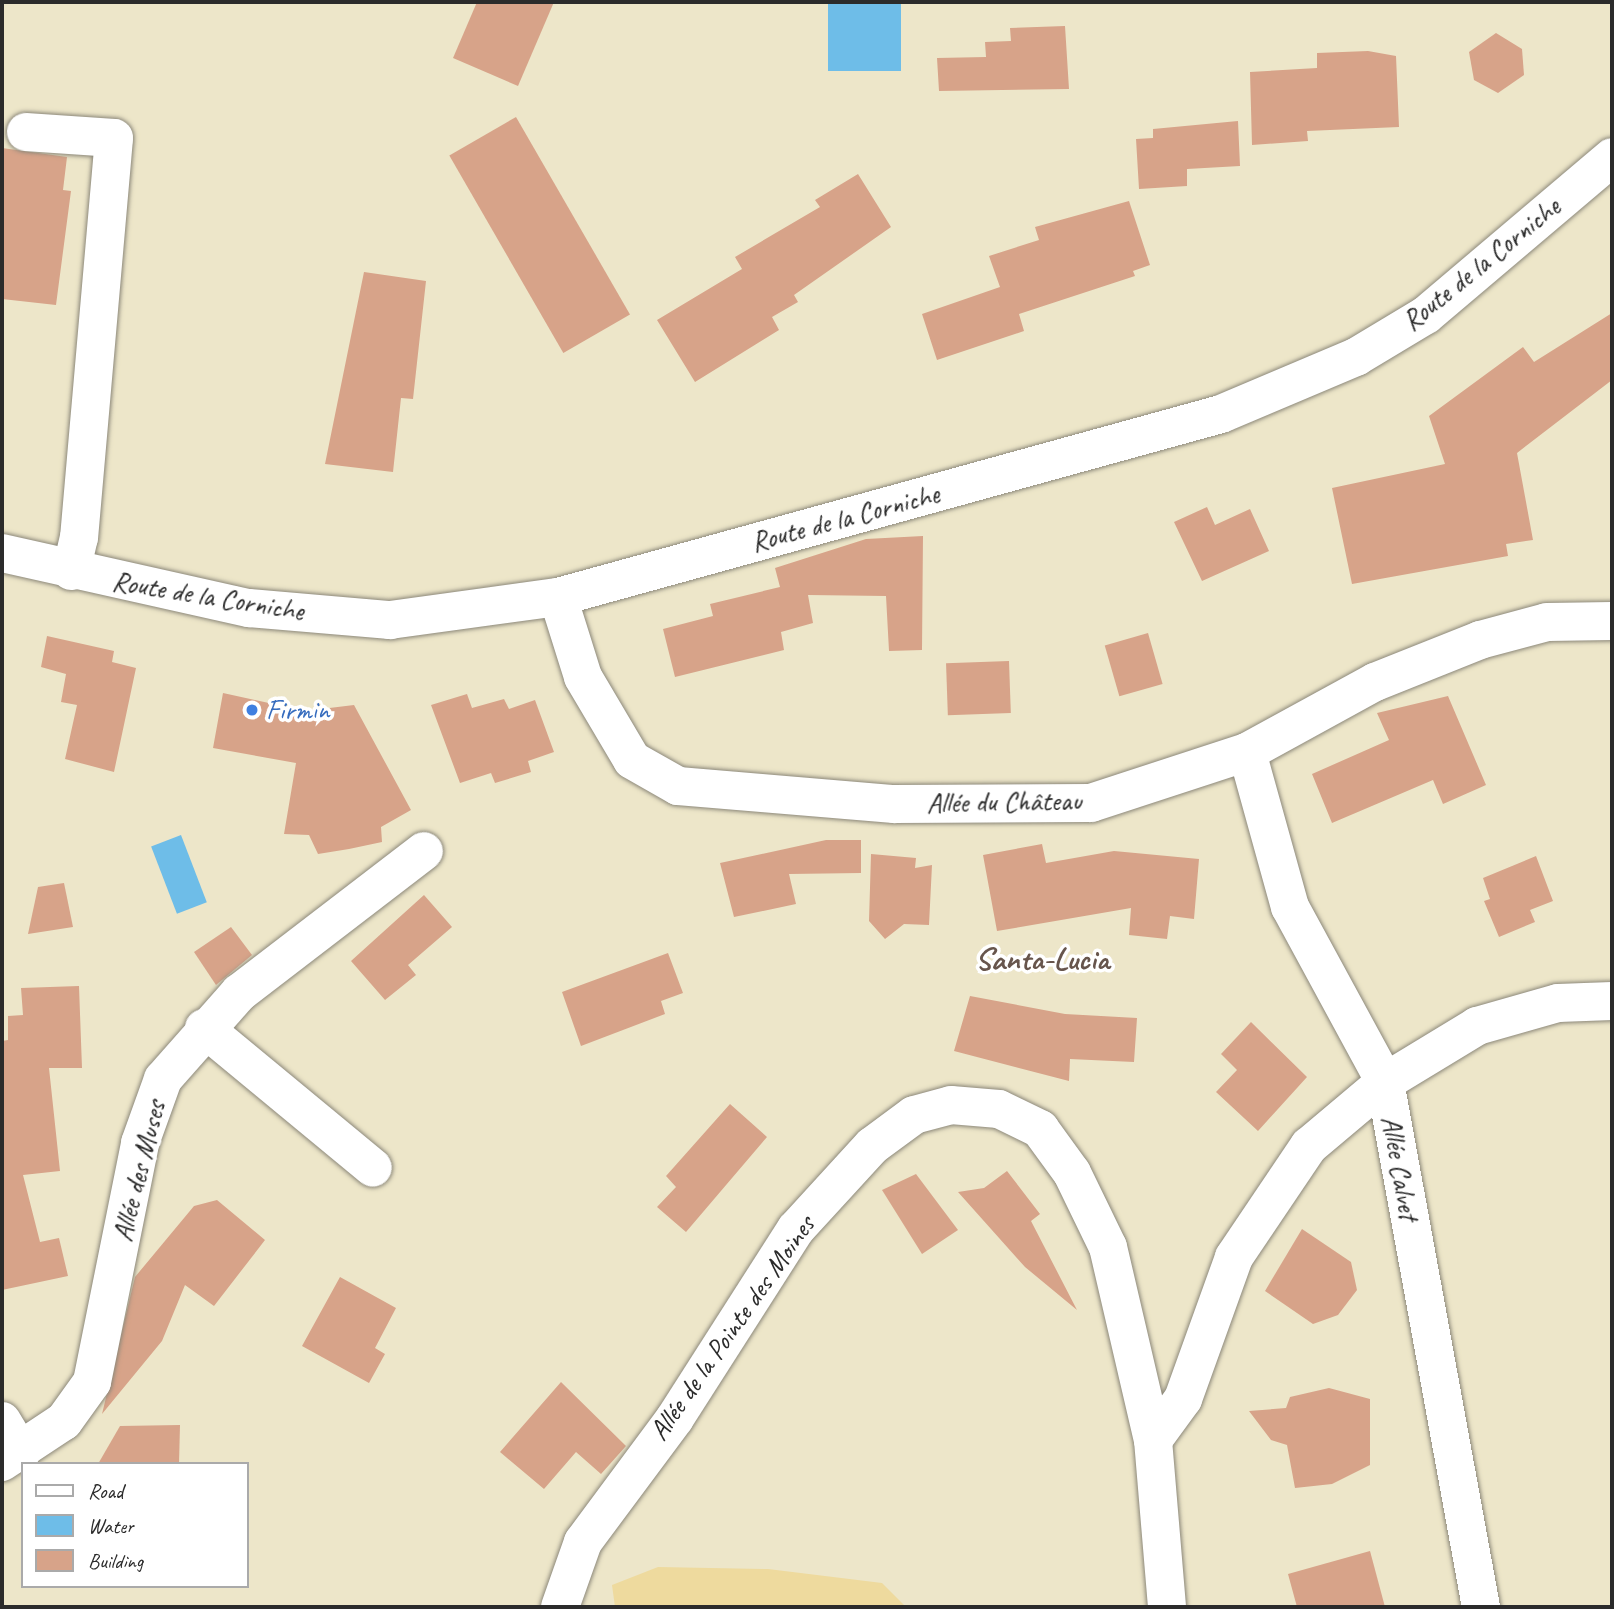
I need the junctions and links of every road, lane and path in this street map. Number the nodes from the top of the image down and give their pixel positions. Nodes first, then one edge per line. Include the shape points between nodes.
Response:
1 (26, 132) dead end
2 (1612, 157) edge
3 (2, 553) edge
4 (71, 572) junction
5 (558, 597) junction
6 (1612, 621) edge
7 (1247, 752) junction
8 (424, 851) dead end
9 (1612, 1001) edge
10 (204, 1028) junction
11 (1385, 1083) junction
12 (373, 1168) dead end
13 (1153, 1440) junction
14 (8, 1445) edge
15 (560, 1607) edge
16 (1167, 1607) edge
17 (1481, 1607) edge

1 - 4 street via 114,138 79,537
2 - 5 street, Route de la Corniche via 1426,315 1356,357 1221,414
3 - 4 street, Route de la Corniche
4 - 5 street, Route de la Corniche via 249,608 390,620
5 - 7 street, Allée du Château via 583,677 632,761 678,786 894,804 1091,803
6 - 7 street, Allée du Château via 1547,622 1480,640 1375,682
7 - 11 street, Allée Calvet via 1290,907
8 - 10 street, Allée des Muses
9 - 11 street via 1558,1003 1477,1026
10 - 12 street
10 - 14 street, Allée des Muses via 163,1079 140,1143 92,1382 64,1421
11 - 13 street via 1309,1146 1234,1257 1183,1399
11 - 17 street, Allée Calvet
13 - 15 street, Allée de la Pointe des Moines via 1108,1247 1072,1173 1040,1129 999,1109 951,1105 914,1115 872,1146 796,1229 675,1418 583,1542
13 - 16 street, Allée de la Pointe des Moines

